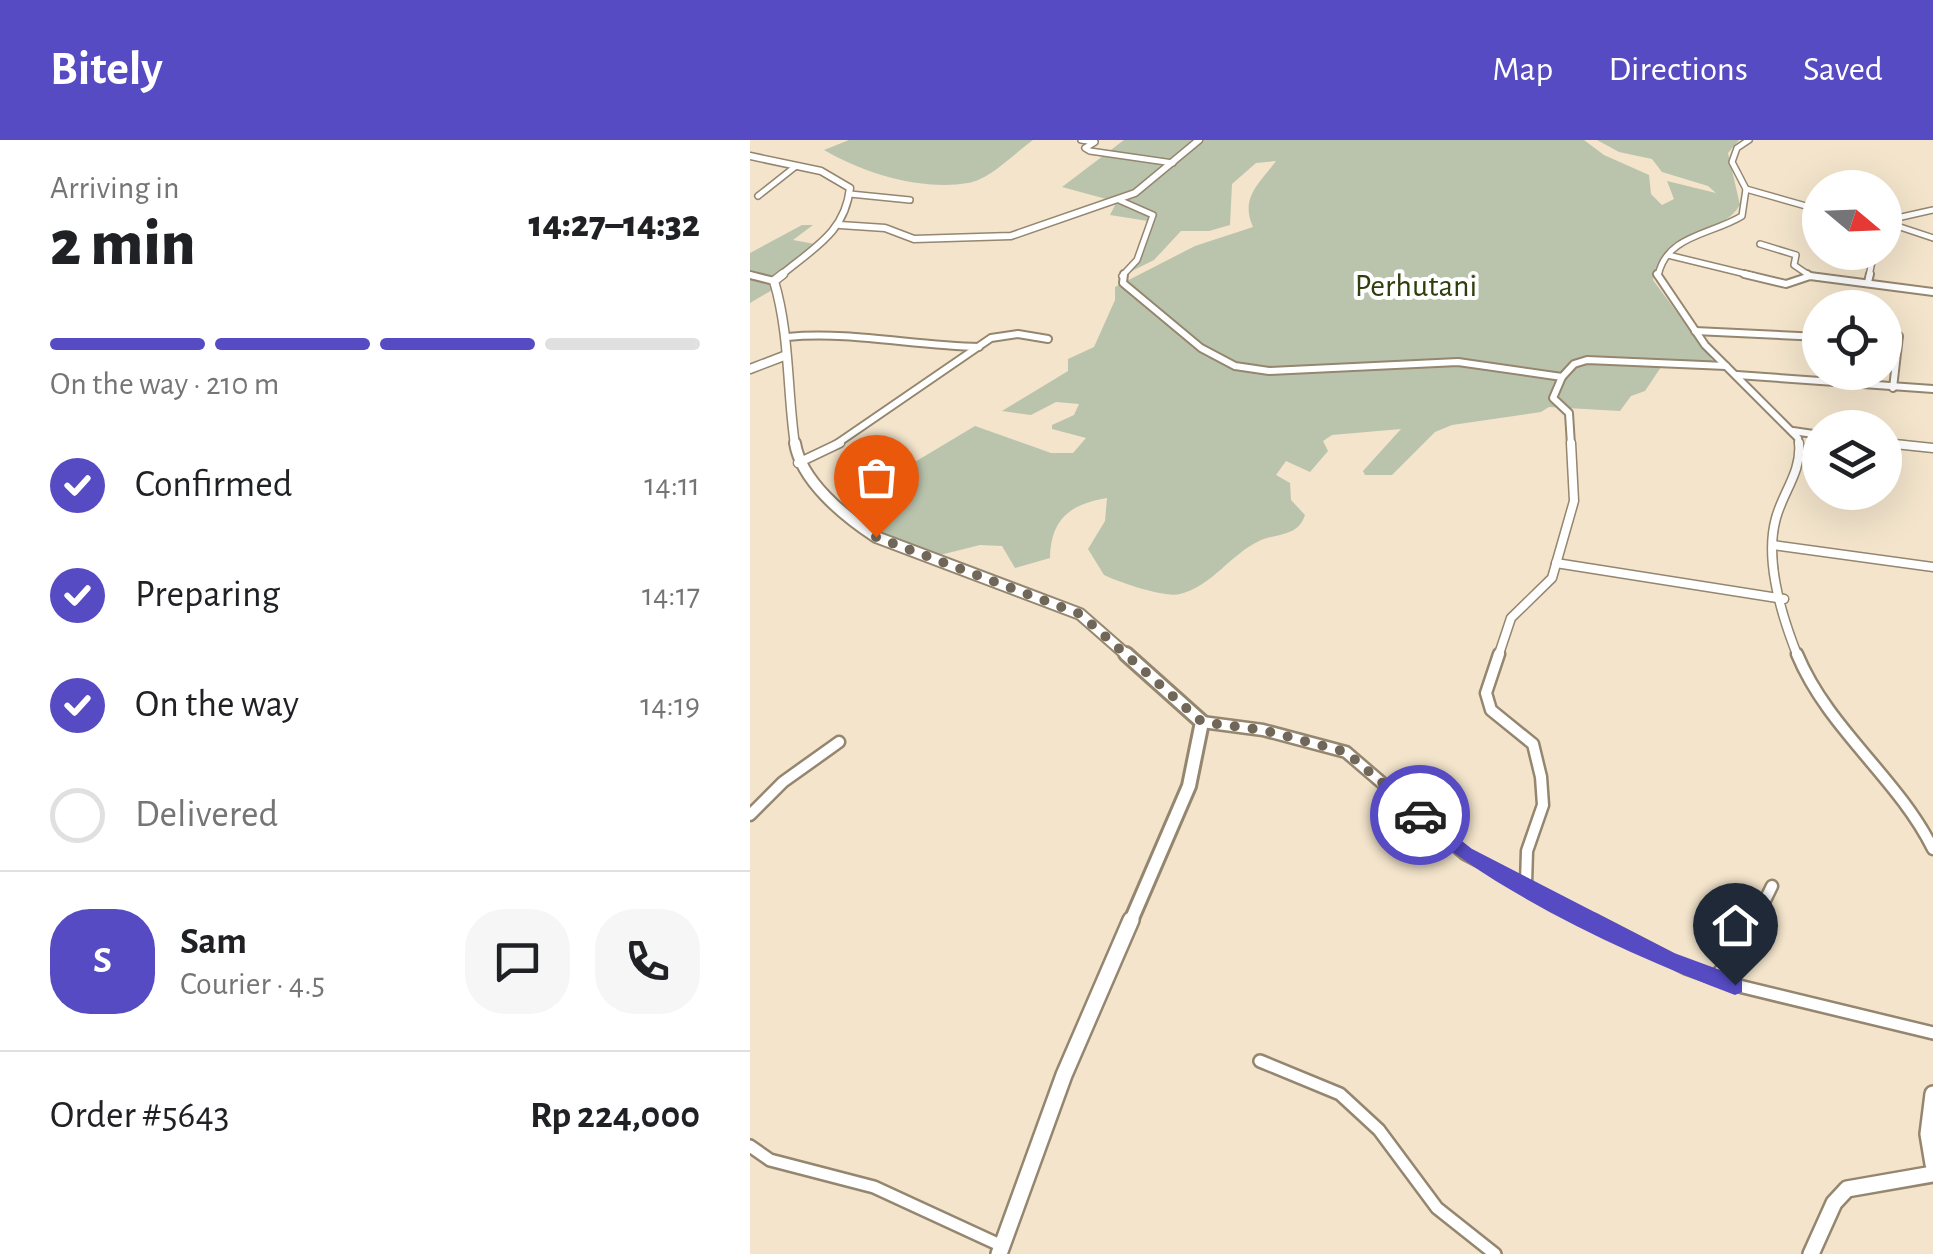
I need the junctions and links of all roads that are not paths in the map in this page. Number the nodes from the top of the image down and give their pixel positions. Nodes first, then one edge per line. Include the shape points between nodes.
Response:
1 (1082, 140) edge
2 (1199, 140) edge
3 (1749, 140) edge
4 (750, 156) edge
5 (1173, 164) junction
6 (796, 166) junction
7 (1746, 188) junction
8 (850, 194) junction
9 (758, 196) dead end
10 (910, 200) dead end
11 (1119, 200) junction
12 (1802, 205) edge
13 (1933, 210) edge
14 (1902, 217) edge
15 (840, 225) junction
16 (1902, 227) edge
17 (1933, 238) edge
18 (1760, 244) dead end
19 (1668, 255) junction
20 (1870, 270) edge
21 (750, 275) edge
22 (1810, 276) junction
23 (772, 279) junction
24 (1868, 282) junction
25 (1933, 292) edge
26 (1695, 331) junction
27 (1802, 336) edge
28 (788, 337) junction
29 (1048, 339) dead end
30 (979, 346) junction
31 (784, 356) junction
32 (1726, 366) junction
33 (750, 368) edge
34 (1738, 375) junction
35 (1562, 377) junction
36 (1802, 380) edge
37 (1902, 388) edge
38 (1933, 390) edge
39 (1793, 431) junction
40 (1802, 432) edge
41 (1902, 445) edge
42 (1933, 448) edge
43 (798, 463) junction
44 (1773, 545) junction
45 (1556, 563) junction
46 (1933, 568) edge
47 (1784, 599) junction
48 (1202, 722) junction
49 (840, 742) dead end
50 (750, 815) edge
51 (1933, 850) edge
52 (1526, 884) junction
53 (1772, 886) dead end
54 (1714, 978) junction
55 (1933, 1033) edge
56 (1260, 1061) dead end
57 (1933, 1094) edge
58 (750, 1146) edge
59 (1933, 1164) edge
60 (1933, 1174) edge
61 (1001, 1250) edge
62 (1495, 1254) edge
63 (1811, 1254) edge

1 - 5 street via 1095,142 1085,148 1090,151
2 - 5 street
3 - 7 street via 1732,162
4 - 6 street
5 - 11 street
6 - 8 street via 839,178 850,185
6 - 9 street
7 - 12 street
7 - 19 street via 1736,220 1685,237
8 - 10 street
8 - 15 street
11 - 15 street via 994,239 914,239 885,228
11 - 35 street via 1153,215 1123,284 1226,364 1269,371 1458,362
13 - 14 street
15 - 23 street
16 - 17 street
18 - 22 street via 1796,255 1794,265
19 - 22 street via 1786,284
19 - 26 street via 1657,276
20 - 24 street
21 - 23 street
22 - 24 street
23 - 28 street
24 - 25 street
26 - 27 street
26 - 32 street
28 - 30 street via 845,332 918,346
28 - 31 street
29 - 30 street via 1012,334
30 - 43 street via 846,440
31 - 33 street
31 - 43 street
32 - 34 street
32 - 35 street via 1587,360
34 - 36 street
34 - 39 street
35 - 45 street via 1553,398 1570,413 1574,497
37 - 38 street
39 - 40 street
39 - 44 street via 1800,452
41 - 42 street
43 - 48 street via 876,537 1080,614
44 - 46 street
44 - 47 street
45 - 47 street
45 - 52 street via 1550,582 1511,618 1486,693 1492,710 1533,744 1541,777 1543,805 1527,851
47 - 51 street via 1795,650 1822,702 1908,806
48 - 52 street via 1346,752 1465,854
48 - 61 street via 1189,786 1086,1020
49 - 50 street
52 - 54 street
53 - 54 street via 1742,948
54 - 55 street
56 - 62 street via 1340,1094 1380,1130 1436,1208
57 - 59 street
58 - 61 street via 770,1160 874,1188
60 - 63 street via 1847,1189

